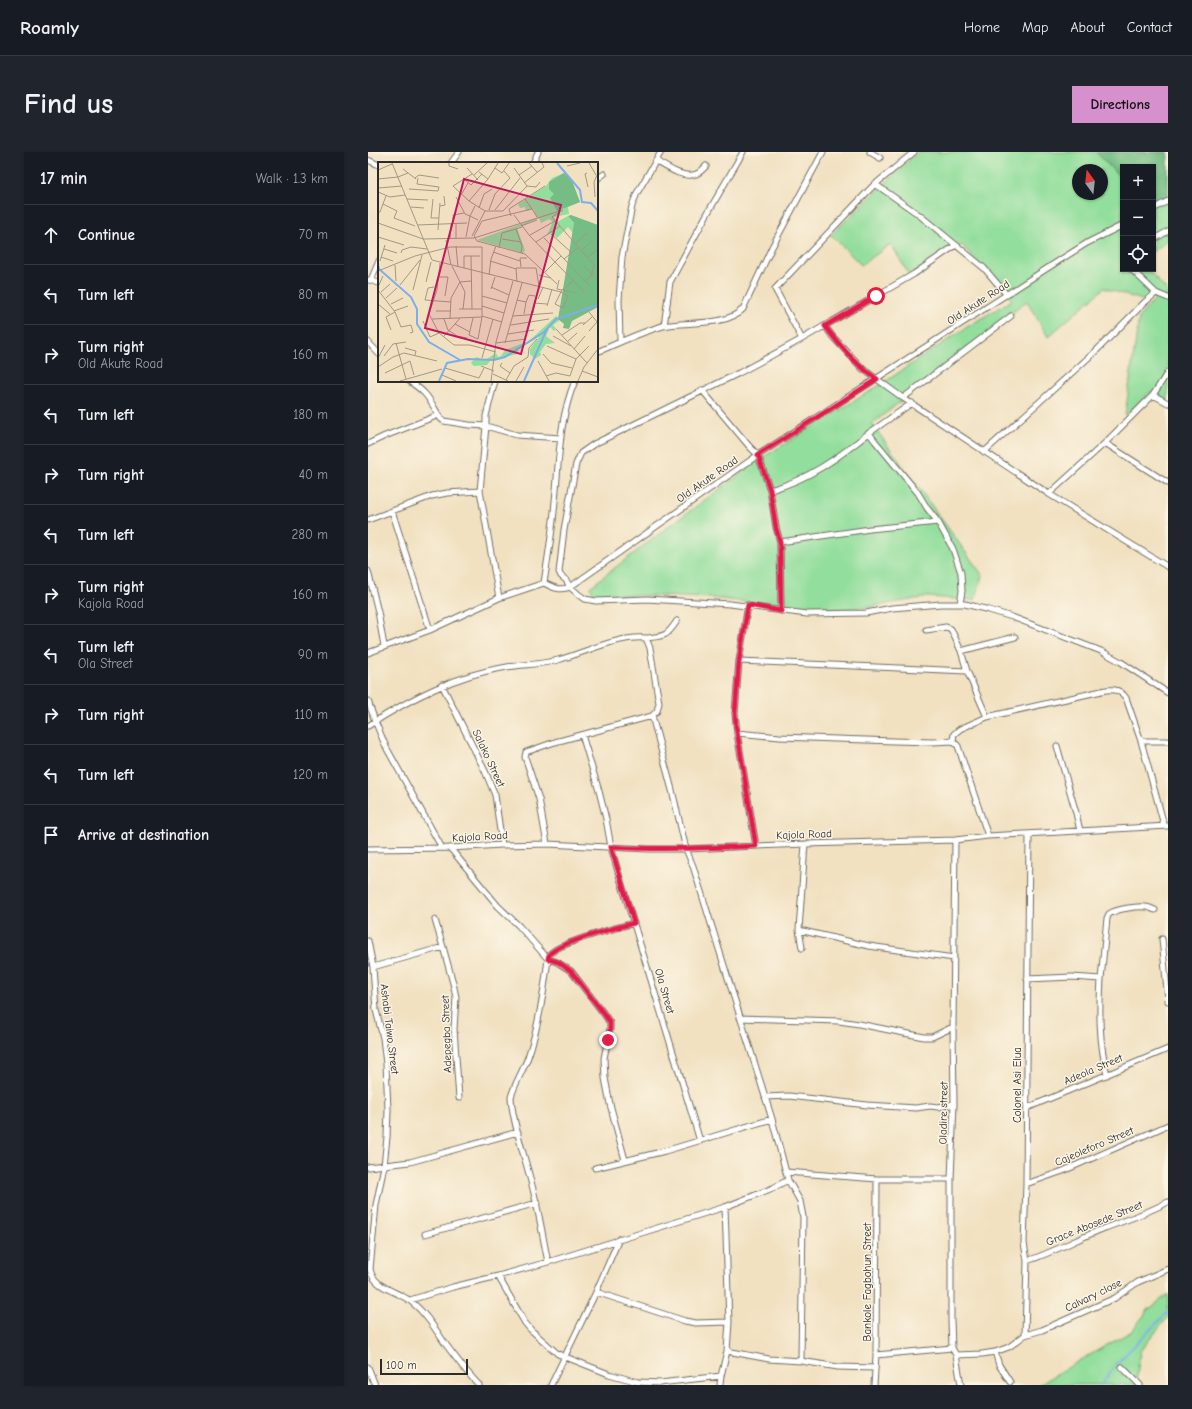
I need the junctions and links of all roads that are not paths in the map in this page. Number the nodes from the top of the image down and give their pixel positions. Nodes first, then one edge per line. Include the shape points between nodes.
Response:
1 (459, 152) edge
2 (538, 152) edge
3 (661, 152) edge
4 (743, 152) edge
5 (823, 152) edge
6 (870, 152) edge
7 (914, 152) edge
8 (880, 158) dead end
9 (368, 160) edge
10 (452, 162) edge
11 (533, 162) edge
12 (656, 162) junction
13 (378, 165) edge
14 (706, 166) dead end
15 (604, 174) dead end
16 (598, 178) edge
17 (875, 184) junction
18 (1168, 201) edge
19 (1156, 207) edge
20 (1120, 227) edge
21 (1168, 231) edge
22 (1156, 238) edge
23 (956, 245) junction
24 (378, 264) edge
25 (1134, 272) edge
26 (369, 280) edge
27 (1156, 293) junction
28 (1007, 295) junction
29 (1168, 298) edge
30 (1011, 316) dead end
31 (664, 326) junction
32 (825, 326) junction
33 (802, 339) junction
34 (620, 341) junction
35 (368, 342) edge
36 (598, 352) edge
37 (378, 353) edge
38 (1168, 372) edge
39 (877, 379) junction
40 (410, 382) edge
41 (495, 382) edge
42 (575, 382) edge
43 (702, 390) junction
44 (1153, 395) junction
45 (904, 398) junction
46 (912, 403) junction
47 (1168, 404) edge
48 (439, 415) junction
49 (486, 426) junction
50 (869, 433) junction
51 (561, 438) junction
52 (1105, 443) junction
53 (368, 444) edge
54 (984, 452) junction
55 (758, 455) junction
56 (1168, 483) edge
57 (770, 490) junction
58 (480, 491) junction
59 (1050, 494) junction
60 (392, 511) junction
61 (368, 519) edge
62 (938, 522) junction
63 (780, 542) junction
64 (1168, 567) edge
65 (368, 571) edge
66 (544, 583) junction
67 (570, 587) junction
68 (499, 598) junction
69 (960, 604) junction
70 (748, 605) junction
71 (781, 611) junction
72 (677, 621) dead end
73 (430, 630) junction
74 (926, 630) dead end
75 (1015, 637) dead end
76 (646, 638) junction
77 (384, 646) junction
78 (961, 651) junction
79 (368, 653) edge
80 (739, 661) junction
81 (967, 671) junction
82 (442, 685) junction
83 (1168, 693) edge
84 (368, 701) edge
85 (652, 716) junction
86 (986, 717) junction
87 (374, 721) junction
88 (368, 726) edge
89 (737, 733) junction
90 (582, 735) junction
91 (953, 740) junction
92 (1141, 741) junction
93 (1168, 741) edge
94 (1057, 746) dead end
95 (1166, 826) edge
96 (1080, 831) junction
97 (1029, 834) junction
98 (988, 836) junction
99 (955, 840) junction
100 (547, 844) junction
101 (805, 844) junction
102 (502, 845) junction
103 (756, 846) junction
104 (611, 847) junction
105 (442, 848) junction
106 (450, 848) junction
107 (368, 849) edge
108 (686, 849) junction
109 (1155, 910) dead end
110 (435, 920) dead end
111 (634, 923) junction
112 (799, 930) junction
113 (1162, 939) dead end
114 (368, 941) edge
115 (443, 947) junction
116 (802, 948) dead end
117 (954, 958) junction
118 (548, 959) junction
119 (373, 967) junction
120 (1166, 968) edge
121 (1027, 979) junction
122 (1101, 979) junction
123 (1168, 1001) edge
124 (740, 1018) junction
125 (953, 1027) junction
126 (1168, 1049) edge
127 (1107, 1074) junction
128 (765, 1097) junction
129 (459, 1098) dead end
130 (954, 1104) junction
131 (1027, 1108) junction
132 (772, 1119) junction
133 (1168, 1125) edge
134 (518, 1132) junction
135 (700, 1141) junction
136 (625, 1160) junction
137 (384, 1166) junction
138 (368, 1167) edge
139 (595, 1168) dead end
140 (786, 1172) junction
141 (877, 1179) junction
142 (951, 1179) junction
143 (788, 1180) junction
144 (1026, 1184) junction
145 (1168, 1202) edge
146 (537, 1203) junction
147 (725, 1207) junction
148 (425, 1234) dead end
149 (619, 1239) junction
150 (1027, 1261) junction
151 (548, 1262) junction
152 (1168, 1268) edge
153 (498, 1276) junction
154 (596, 1292) junction
155 (410, 1300) junction
156 (729, 1322) junction
157 (1025, 1335) junction
158 (952, 1348) junction
159 (727, 1351) junction
160 (995, 1352) junction
161 (876, 1355) junction
162 (956, 1355) junction
163 (565, 1357) junction
164 (801, 1361) junction
165 (368, 1367) edge
166 (1122, 1367) dead end
167 (875, 1368) junction
168 (721, 1376) junction
169 (1010, 1382) dead end
170 (375, 1385) edge
171 (479, 1385) edge
172 (551, 1385) edge
173 (720, 1385) edge
174 (874, 1385) edge
175 (960, 1385) edge
176 (1140, 1385) edge

1 - 10 street
2 - 11 street
3 - 12 street
4 - 31 street via 670,282
5 - 31 street via 772,247 743,309 733,316
6 - 8 street
7 - 17 street
9 - 13 street
12 - 14 street via 676,172 694,175
12 - 34 street via 632,206 622,257
15 - 16 street
17 - 23 street
17 - 33 street via 775,289
18 - 19 street
20 - 28 street, Old Akute Road via 1076,250
21 - 22 street
23 - 28 street via 984,268
23 - 32 street via 914,274
24 - 26 street
25 - 27 street
27 - 29 street
27 - 54 street
28 - 39 street, Old Akute Road
30 - 45 street
31 - 34 street
32 - 33 street
32 - 39 street via 863,368
33 - 43 street
34 - 36 street
35 - 37 street
38 - 44 street
39 - 45 street
39 - 55 street, Old Akute Road
40 - 48 street via 428,396
41 - 49 street
42 - 51 street
43 - 55 street
43 - 67 street via 635,425 614,433 581,453 576,464 564,530 560,572
44 - 47 street
44 - 52 street
45 - 46 street
46 - 50 street
46 - 54 street
48 - 49 street via 444,421
48 - 53 street
49 - 51 street via 517,435
49 - 58 street
50 - 57 street via 834,460 807,476
50 - 62 street
51 - 66 street
52 - 56 street
52 - 59 street
54 - 59 street
55 - 57 street
55 - 67 street, Old Akute Road
57 - 63 street
58 - 60 street via 432,496
58 - 68 street
59 - 64 street
60 - 61 street
60 - 73 street
62 - 63 street
62 - 69 street via 953,549 961,573
63 - 71 street
65 - 77 street
66 - 67 street via 558,590
66 - 68 street
67 - 70 street via 585,599 596,601 647,599
68 - 73 street
69 - 71 street via 892,608 866,613 807,614
69 - 83 street via 1012,617 1101,651
70 - 71 street
70 - 80 street
72 - 76 street via 664,636
73 - 77 street
74 - 78 street via 946,627 951,629
75 - 78 street
76 - 82 street via 604,645 536,665 473,674
76 - 85 street via 659,703 657,711
77 - 79 street
78 - 81 street
80 - 81 street
80 - 89 street via 735,713
81 - 86 street
82 - 87 street
82 - 102 street, Salako Street via 495,795
84 - 87 street
85 - 90 street
85 - 108 street
86 - 91 street via 960,729 954,734
86 - 92 street via 1115,689 1122,692 1126,698
87 - 88 street
87 - 105 street via 403,780
89 - 91 street via 894,741
89 - 103 street
90 - 100 street via 526,752 525,756 539,799
90 - 104 street, Ola Street
91 - 98 street via 958,746
92 - 93 street
92 - 95 street
94 - 96 street
95 - 96 street, Kajola Road
96 - 97 street, Kajola Road
97 - 98 street, Kajola Road
97 - 121 street, Colonel Asi Elua
98 - 99 street, Kajola Road
99 - 101 street, Kajola Road
99 - 117 street, Oladire street
100 - 102 street, Kajola Road
100 - 104 street, Kajola Road
101 - 103 street, Kajola Road
101 - 112 street
102 - 106 street, Kajola Road
103 - 108 street, Kajola Road
104 - 108 street, Kajola Road
104 - 111 street, Ola Street
105 - 106 street, Kajola Road
105 - 107 street, Kajola Road
106 - 118 street via 498,906
108 - 124 street via 694,866
109 - 122 street via 1137,907 1109,914
110 - 115 street, Adepegba Street
111 - 118 street via 557,948 550,953
111 - 135 street, Ola Street
112 - 116 street
112 - 117 street via 869,946
113 - 120 street
114 - 119 street, Ashabi Taiwo Street
115 - 119 street
115 - 129 street, Adepegba Street via 456,997 454,1029
117 - 125 street, Oladire street
118 - 134 street via 536,1032 511,1097
118 - 136 street via 571,971 610,1023 604,1058 604,1078
119 - 137 street, Ashabi Taiwo Street via 376,1010 386,1064 387,1131
120 - 123 street
121 - 122 street
121 - 131 street, Colonel Asi Elua
122 - 127 street via 1099,1013
124 - 125 street via 839,1021 924,1037 932,1037
124 - 128 street
125 - 130 street, Oladire street
126 - 127 street, Adeola Street
127 - 131 street, Adeola Street
128 - 130 street via 789,1096 867,1106 916,1108
128 - 132 street
130 - 142 street, Oladire street
131 - 144 street, Colonel Asi Elua
132 - 135 street
132 - 140 street
133 - 144 street, Cajeoleforo Street via 1063,1171
134 - 137 street via 410,1162
134 - 146 street
135 - 136 street
136 - 139 street
137 - 138 street
137 - 155 street, Ashabi Taiwo Street via 376,1205 371,1274 380,1285
140 - 141 street
140 - 143 street
141 - 142 street
141 - 161 street, Bankole Fagbohun Street
142 - 158 street, Oladire street
143 - 147 street
143 - 164 street via 800,1201 803,1217
144 - 150 street, Colonel Asi Elua via 1024,1243
145 - 150 street, Grace Abosede Street via 1138,1217 1104,1228
146 - 148 street
146 - 151 street
147 - 149 street
147 - 156 street
149 - 151 street
149 - 154 street
150 - 157 street, Colonel Asi Elua
151 - 153 street
152 - 157 street, Calvary close via 1138,1282 1115,1298
153 - 155 street
153 - 163 street via 525,1323 552,1351
154 - 156 street via 685,1321
154 - 163 street
155 - 171 street, Ashabi Taiwo Street via 426,1316
156 - 159 street
157 - 160 street
158 - 161 street
158 - 162 street, Oladire street
159 - 164 street via 769,1359
159 - 168 street
160 - 162 street
160 - 169 street via 999,1365
161 - 167 street, Bankole Fagbohun Street
162 - 175 street, Oladire street
163 - 168 street via 638,1382 660,1383
163 - 172 street
164 - 167 street via 838,1367
165 - 170 street
166 - 176 street
167 - 174 street, Bankole Fagbohun Street
168 - 173 street

